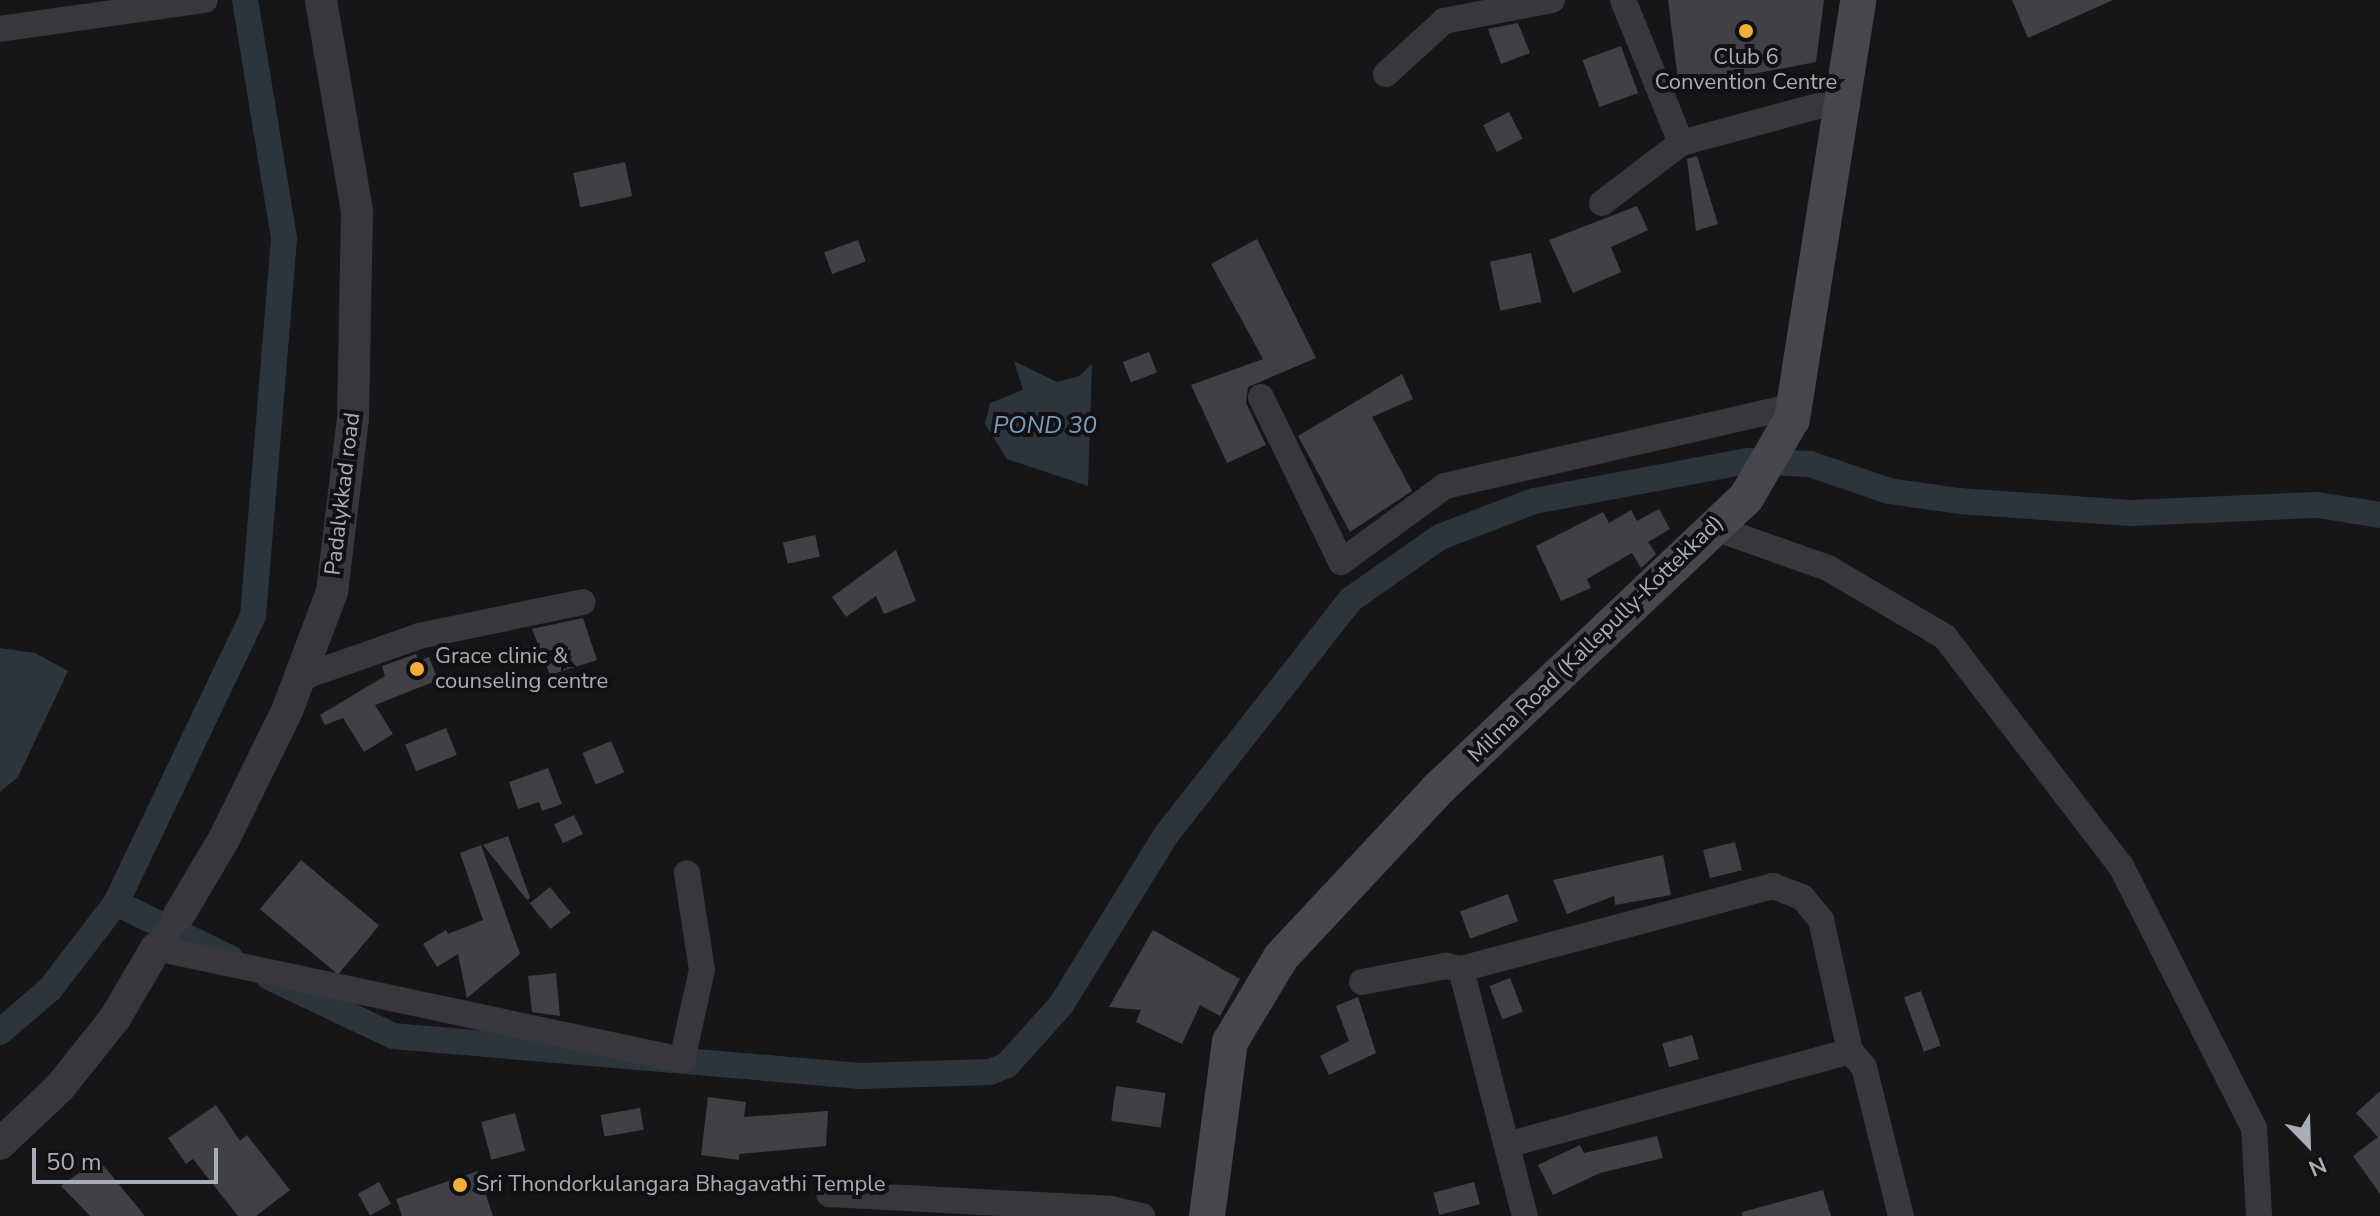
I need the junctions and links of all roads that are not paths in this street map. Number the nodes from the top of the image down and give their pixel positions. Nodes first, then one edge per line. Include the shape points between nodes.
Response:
1 (321, 0) edge
2 (1552, 0) edge
3 (1623, 0) edge
4 (195, 1) edge
5 (1861, 1) edge
6 (0, 29) edge
7 (1386, 74) dead end
8 (1840, 100) junction
9 (1681, 143) junction
10 (1602, 203) dead end
11 (1261, 397) dead end
12 (1792, 412) junction
13 (1712, 527) junction
14 (583, 602) dead end
15 (300, 678) junction
16 (687, 873) dead end
17 (179, 915) joint
18 (156, 948) junction
19 (1461, 969) junction
20 (1362, 982) dead end
21 (1850, 1051) junction
22 (0, 1144) edge
23 (1507, 1145) junction
24 (829, 1194) dead end
25 (1142, 1216) edge
26 (1207, 1216) edge
27 (1525, 1216) edge
28 (1901, 1216) edge
29 (2259, 1216) edge

1 - 15 street, Padalykkad road via 357,211 359,319 332,592
2 - 7 street via 1444,21
3 - 9 street
4 - 6 street
5 - 8 main road, Milma Road (Kallepully-Kottekkad)
8 - 9 street
8 - 12 main road, Milma Road (Kallepully-Kottekkad) via 1803,368
9 - 10 street
11 - 12 street via 1341,562 1445,486
12 - 13 main road, Milma Road (Kallepully-Kottekkad) via 1746,498
13 - 26 main road, Milma Road (Kallepully-Kottekkad) via 1438,789 1281,957 1230,1042
13 - 29 street via 1828,568 1945,637 2121,866 2254,1128
14 - 15 street via 419,636
15 - 17 street, Padalykkad road via 224,839
16 - 18 street via 702,970 682,1060
17 - 18 street, Padalykkad road
18 - 22 street via 115,1018 60,1087
19 - 20 street via 1446,966
19 - 21 street via 1773,886 1802,897 1821,920
19 - 23 street
21 - 23 street
21 - 28 street via 1864,1067
23 - 27 street
24 - 25 street via 1111,1209

